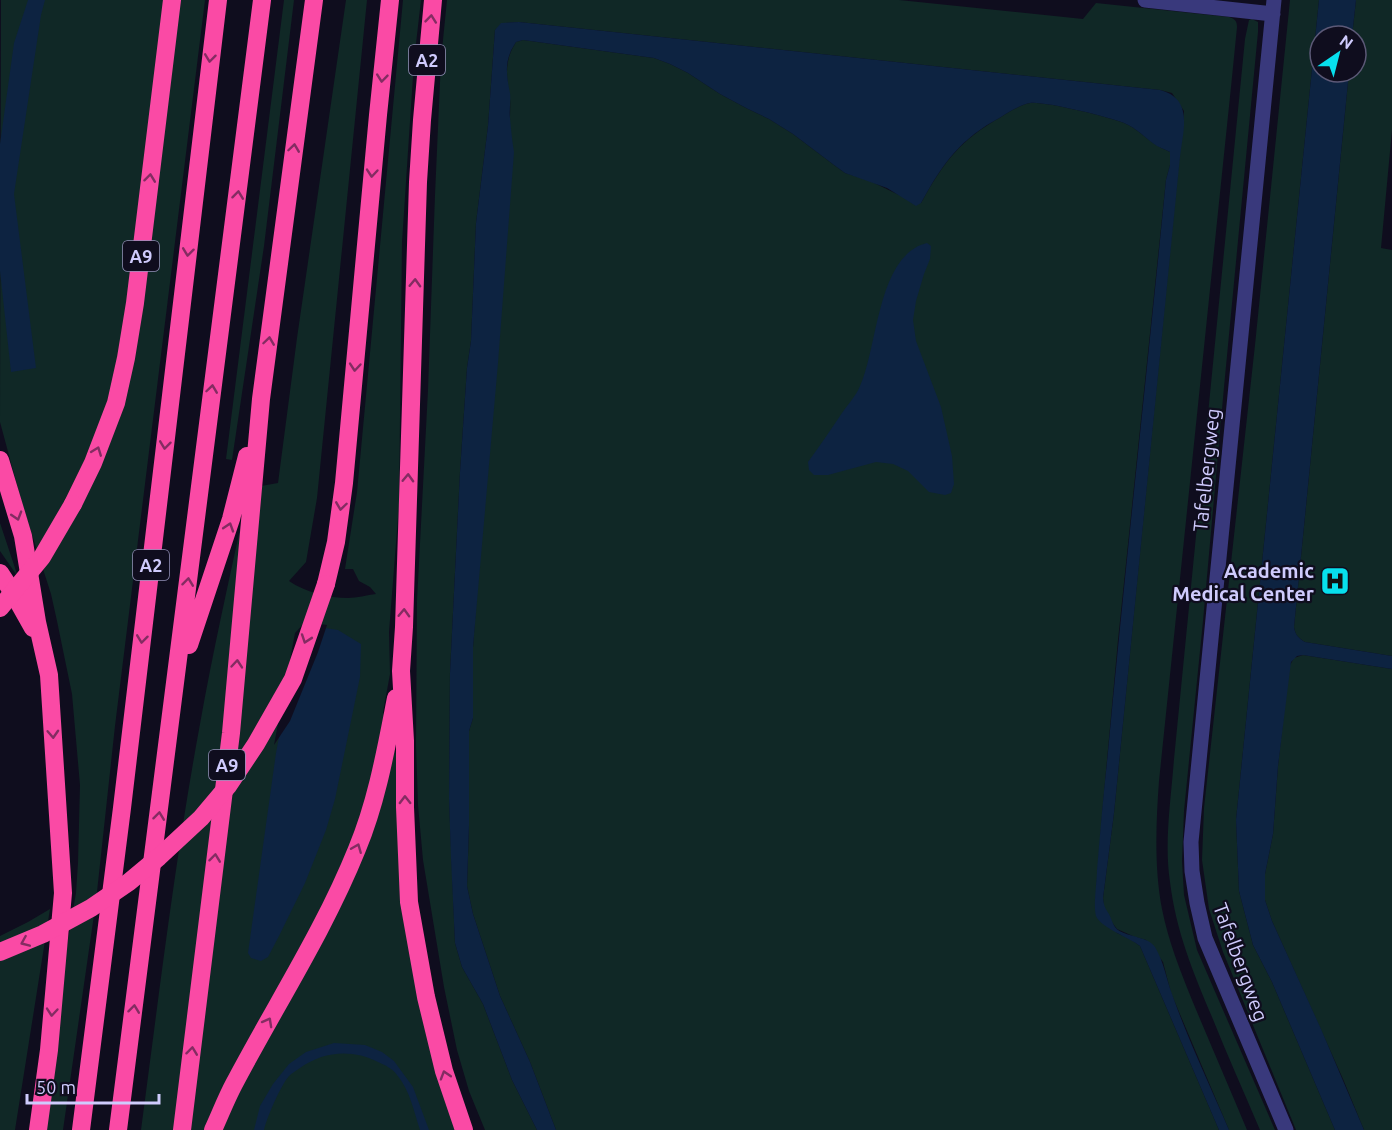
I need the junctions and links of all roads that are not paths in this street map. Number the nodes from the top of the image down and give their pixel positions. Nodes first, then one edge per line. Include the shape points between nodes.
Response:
1 (172, 0) edge
2 (218, 0) edge
3 (262, 0) edge
4 (314, 0) edge
5 (390, 0) edge
6 (433, 0) edge
7 (1145, 0) edge
8 (1192, 2) edge
9 (1274, 7) edge
10 (261, 399) junction
11 (0, 460) edge
12 (0, 573) edge
13 (0, 608) edge
14 (401, 671) junction
15 (49, 675) junction
16 (176, 682) junction
17 (0, 952) edge
18 (38, 1130) edge
19 (81, 1130) edge
20 (118, 1130) edge
21 (182, 1130) edge
22 (213, 1130) edge
23 (464, 1130) edge
24 (1286, 1130) edge

13 -> 1 highway, A9, bridge via 42,557 73,504 116,403 139,269
2 -> 19 highway, A2
16 -> 3 highway, A2
10 -> 4 highway, A9
5 -> 17 highway, A9, bridge via 336,542 326,584 293,679 256,744 201,818 129,882 91,908
14 -> 6 highway, A2 via 418,182
7 - 8 street, Tafelbergweg
8 - 9 street, Tafelbergweg
9 - 24 street, Tafelbergweg via 1191,842 1192,872 1205,938
16 -> 10 highway, A2 via 231,519
21 -> 10 highway, A9 via 231,733
11 -> 15 highway via 23,536
12 - 15 highway via 32,626
22 -> 14 highway, A2 via 358,848 379,778
23 -> 14 highway, A2 via 426,998 410,902
15 -> 18 highway via 63,893
20 -> 16 highway, A2

